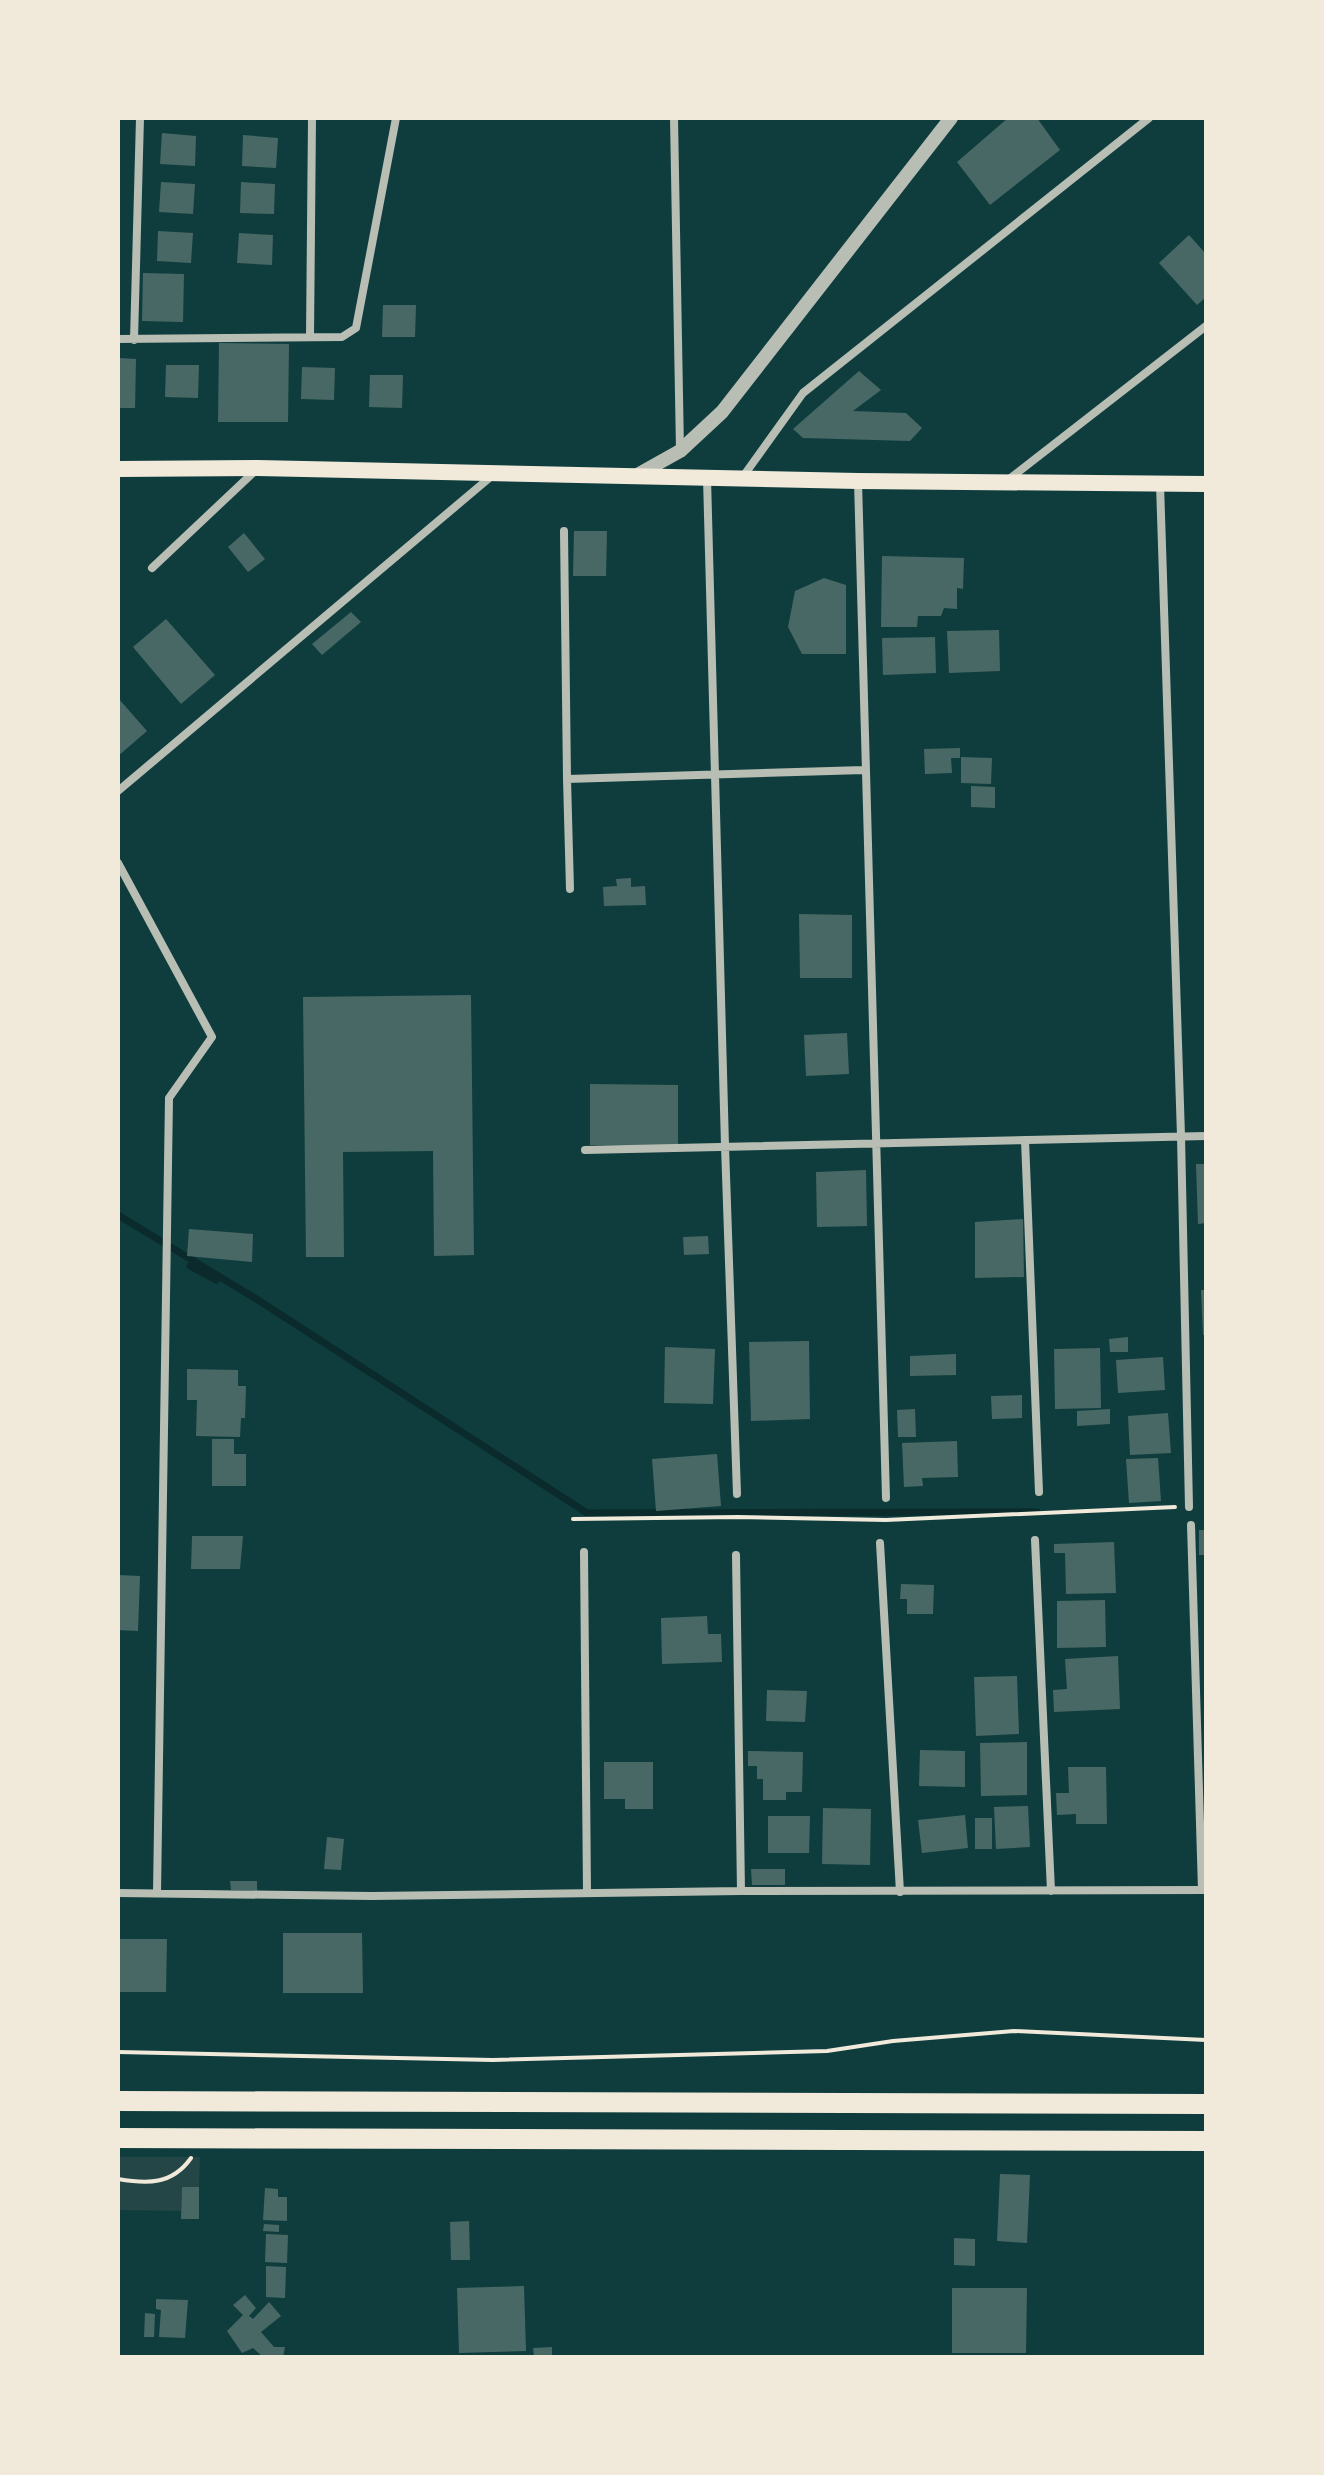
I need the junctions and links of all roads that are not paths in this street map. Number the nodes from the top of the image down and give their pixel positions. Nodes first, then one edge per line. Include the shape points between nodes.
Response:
1 (140, 118) edge
2 (312, 118) edge
3 (396, 118) edge
4 (674, 118) edge
5 (951, 118) edge
6 (1149, 118) edge
7 (1206, 326) edge
8 (310, 337) junction
9 (118, 339) edge
10 (134, 340) junction
11 (680, 451) junction
12 (258, 468) junction
13 (118, 469) edge
14 (494, 474) junction
15 (639, 474) junction
16 (707, 478) junction
17 (742, 478) junction
18 (858, 481) junction
19 (1005, 482) junction
20 (1160, 483) junction
21 (1206, 484) edge
22 (564, 531) dead end
23 (152, 568) dead end
24 (864, 770) junction
25 (714, 774) junction
26 (567, 779) junction
27 (118, 791) edge
28 (118, 863) edge
29 (570, 889) dead end
30 (1181, 1136) junction
31 (1206, 1136) edge
32 (1025, 1140) junction
33 (878, 1143) junction
34 (725, 1146) junction
35 (585, 1150) dead end
36 (1039, 1492) dead end
37 (737, 1494) dead end
38 (886, 1498) dead end
39 (1189, 1507) road end
40 (1191, 1525) dead end
41 (1035, 1540) dead end
42 (880, 1543) dead end
43 (584, 1552) dead end
44 (736, 1555) dead end
45 (1204, 1890) edge
46 (741, 1891) junction
47 (1051, 1891) junction
48 (900, 1892) junction
49 (118, 1893) edge
50 (157, 1893) junction
51 (587, 1893) junction
52 (118, 2101) edge
53 (1206, 2104) edge
54 (118, 2138) edge
55 (1206, 2141) edge

1 - 10 street
2 - 8 street
3 - 8 street via 356,328 342,337
4 - 11 street
5 - 11 street via 722,412
6 - 17 street via 803,393
7 - 19 street
8 - 10 street
9 - 10 street
11 - 15 street
12 - 13 main road
12 - 14 main road
12 - 23 street
14 - 15 main road
14 - 27 street
15 - 16 main road
16 - 17 main road
16 - 25 street
17 - 18 main road
18 - 19 main road
18 - 24 street
19 - 20 main road
20 - 21 main road
20 - 30 street
22 - 26 street
24 - 25 street
24 - 33 street
25 - 26 street
25 - 34 street
26 - 29 street
28 - 50 street via 212,1037 169,1098
30 - 31 street
30 - 32 street
30 - 39 street
32 - 33 street
32 - 36 street
33 - 34 street
33 - 38 street
34 - 35 street
34 - 37 street
40 - 45 street
41 - 47 street
42 - 48 street
43 - 51 street
44 - 46 street
45 - 47 street
46 - 48 street
46 - 51 street
47 - 48 street
49 - 50 street
50 - 51 street
52 - 53 highway
54 - 55 highway

